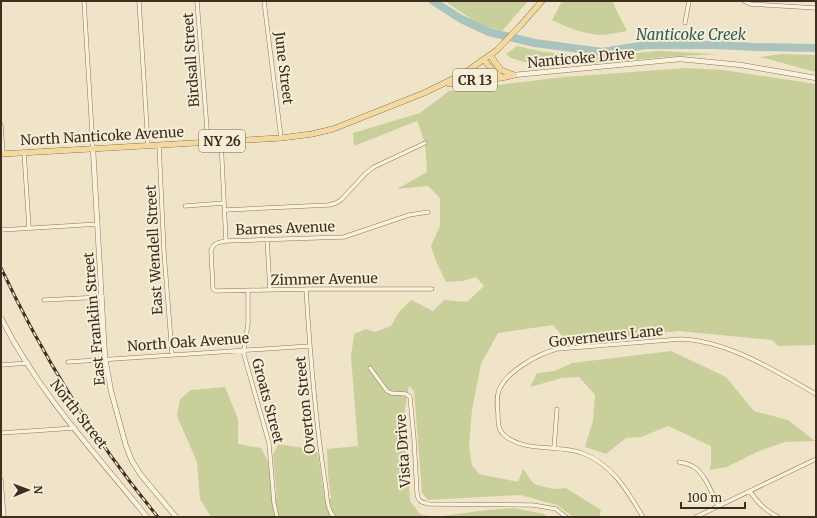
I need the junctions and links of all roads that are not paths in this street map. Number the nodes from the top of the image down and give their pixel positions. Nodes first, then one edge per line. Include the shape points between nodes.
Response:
1 (84, 1) edge
2 (139, 1) edge
3 (197, 1) edge
4 (264, 1) edge
5 (542, 1) edge
6 (689, 1) edge
7 (744, 1) edge
8 (799, 1) edge
9 (798, 7) junction
10 (816, 8) edge
11 (685, 23) dead end
12 (490, 55) junction
13 (484, 60) junction
14 (514, 75) junction
15 (505, 78) junction
16 (816, 78) edge
17 (435, 88) junction
18 (1, 125) edge
19 (281, 138) junction
20 (221, 141) junction
21 (208, 142) junction
22 (425, 143) dead end
23 (148, 145) junction
24 (159, 145) junction
25 (93, 149) junction
26 (24, 152) junction
27 (2, 154) edge
28 (224, 203) junction
29 (185, 206) dead end
30 (225, 210) junction
31 (428, 212) dead end
32 (98, 224) junction
33 (29, 228) junction
34 (1, 230) edge
35 (267, 239) junction
36 (226, 241) junction
37 (306, 289) junction
38 (432, 289) dead end
39 (270, 290) junction
40 (216, 291) joint
41 (248, 291) junction
42 (102, 298) junction
43 (44, 300) dead end
44 (1, 318) edge
45 (310, 346) junction
46 (244, 350) junction
47 (172, 354) junction
48 (105, 358) junction
49 (68, 362) dead end
50 (28, 364) junction
51 (1, 365) edge
52 (370, 368) dead end
53 (816, 394) edge
54 (557, 409) dead end
55 (75, 428) junction
56 (1, 433) edge
57 (554, 448) junction
58 (816, 459) edge
59 (679, 462) dead end
60 (1, 480) edge
61 (750, 491) junction
62 (718, 506) junction
63 (3, 516) edge
64 (147, 517) edge
65 (176, 517) edge
66 (277, 517) edge
67 (334, 517) edge
68 (566, 517) edge
69 (643, 517) edge
70 (696, 517) edge
71 (778, 517) edge

1 - 25 street
2 - 23 street
3 - 21 street, Birdsall Street
4 - 19 street, June Street
5 - 12 main road, NY 26
6 - 11 street
7 - 9 street via 750,4
8 - 9 street
9 - 10 street
12 - 13 main road, NY 26
12 - 14 main road, CR 13 via 501,70
13 - 15 main road, CR 13 via 497,75
13 - 17 main road, NY 26
14 - 15 main road, CR 13
14 - 16 street, Nanticoke Drive / CR 13 via 680,59 746,65
15 - 17 main road, CR 13 via 461,81
17 - 19 main road, North Nanticoke Avenue / NY 26 via 332,129
18 - 27 street
19 - 20 main road, North Nanticoke Avenue / NY 26
20 - 21 main road, North Nanticoke Avenue / NY 26
20 - 28 street
21 - 24 main road, North Nanticoke Avenue / NY 26
22 - 30 street via 374,167 336,203
23 - 24 main road, North Nanticoke Avenue / NY 26
23 - 25 main road, North Nanticoke Avenue / NY 26
24 - 47 street, East Wendell Street via 164,259
25 - 26 main road, North Nanticoke Avenue / NY 26
25 - 32 street, East Franklin Street
26 - 27 main road, North Nanticoke Avenue / NY 26
26 - 33 street
28 - 29 street
28 - 30 street
30 - 36 street
31 - 35 street, Barnes Avenue via 409,215 344,237
32 - 33 street
32 - 42 street, East Franklin Street
33 - 34 street
35 - 36 street, Barnes Avenue
35 - 39 street
36 - 40 street, Barnes Avenue via 212,246 213,290
37 - 38 street, Zimmer Avenue
37 - 39 street, Zimmer Avenue
37 - 45 street, Overton Street
39 - 41 street, Zimmer Avenue
40 - 41 street, Zimmer Avenue
41 - 46 street, Groats Street via 248,324
42 - 43 street
42 - 48 street, East Franklin Street
44 - 50 street, North Street
45 - 46 street, North Oak Avenue
45 - 67 street, Overton Street via 320,450 329,507
46 - 47 street, North Oak Avenue
46 - 66 street, Groats Street via 269,442
47 - 48 street, North Oak Avenue
48 - 49 street, North Oak Avenue
48 - 65 street, East Franklin Street via 111,391 132,461 140,475
50 - 51 street
50 - 55 street, North Street
52 - 68 street, Vista Drive via 387,391 410,397 417,493 420,502 534,505 556,509
53 - 57 street, Governeurs Lane via 724,347 694,340 557,349 540,354 514,372 501,386 497,398 499,426 504,435 523,445
54 - 57 street
55 - 56 street
55 - 64 street, North Street
57 - 69 street, Governeurs Lane via 581,452 607,467 622,484
58 - 61 street
59 - 62 street via 693,466 698,471
60 - 63 street
61 - 62 street
61 - 71 street via 762,507
62 - 70 street

